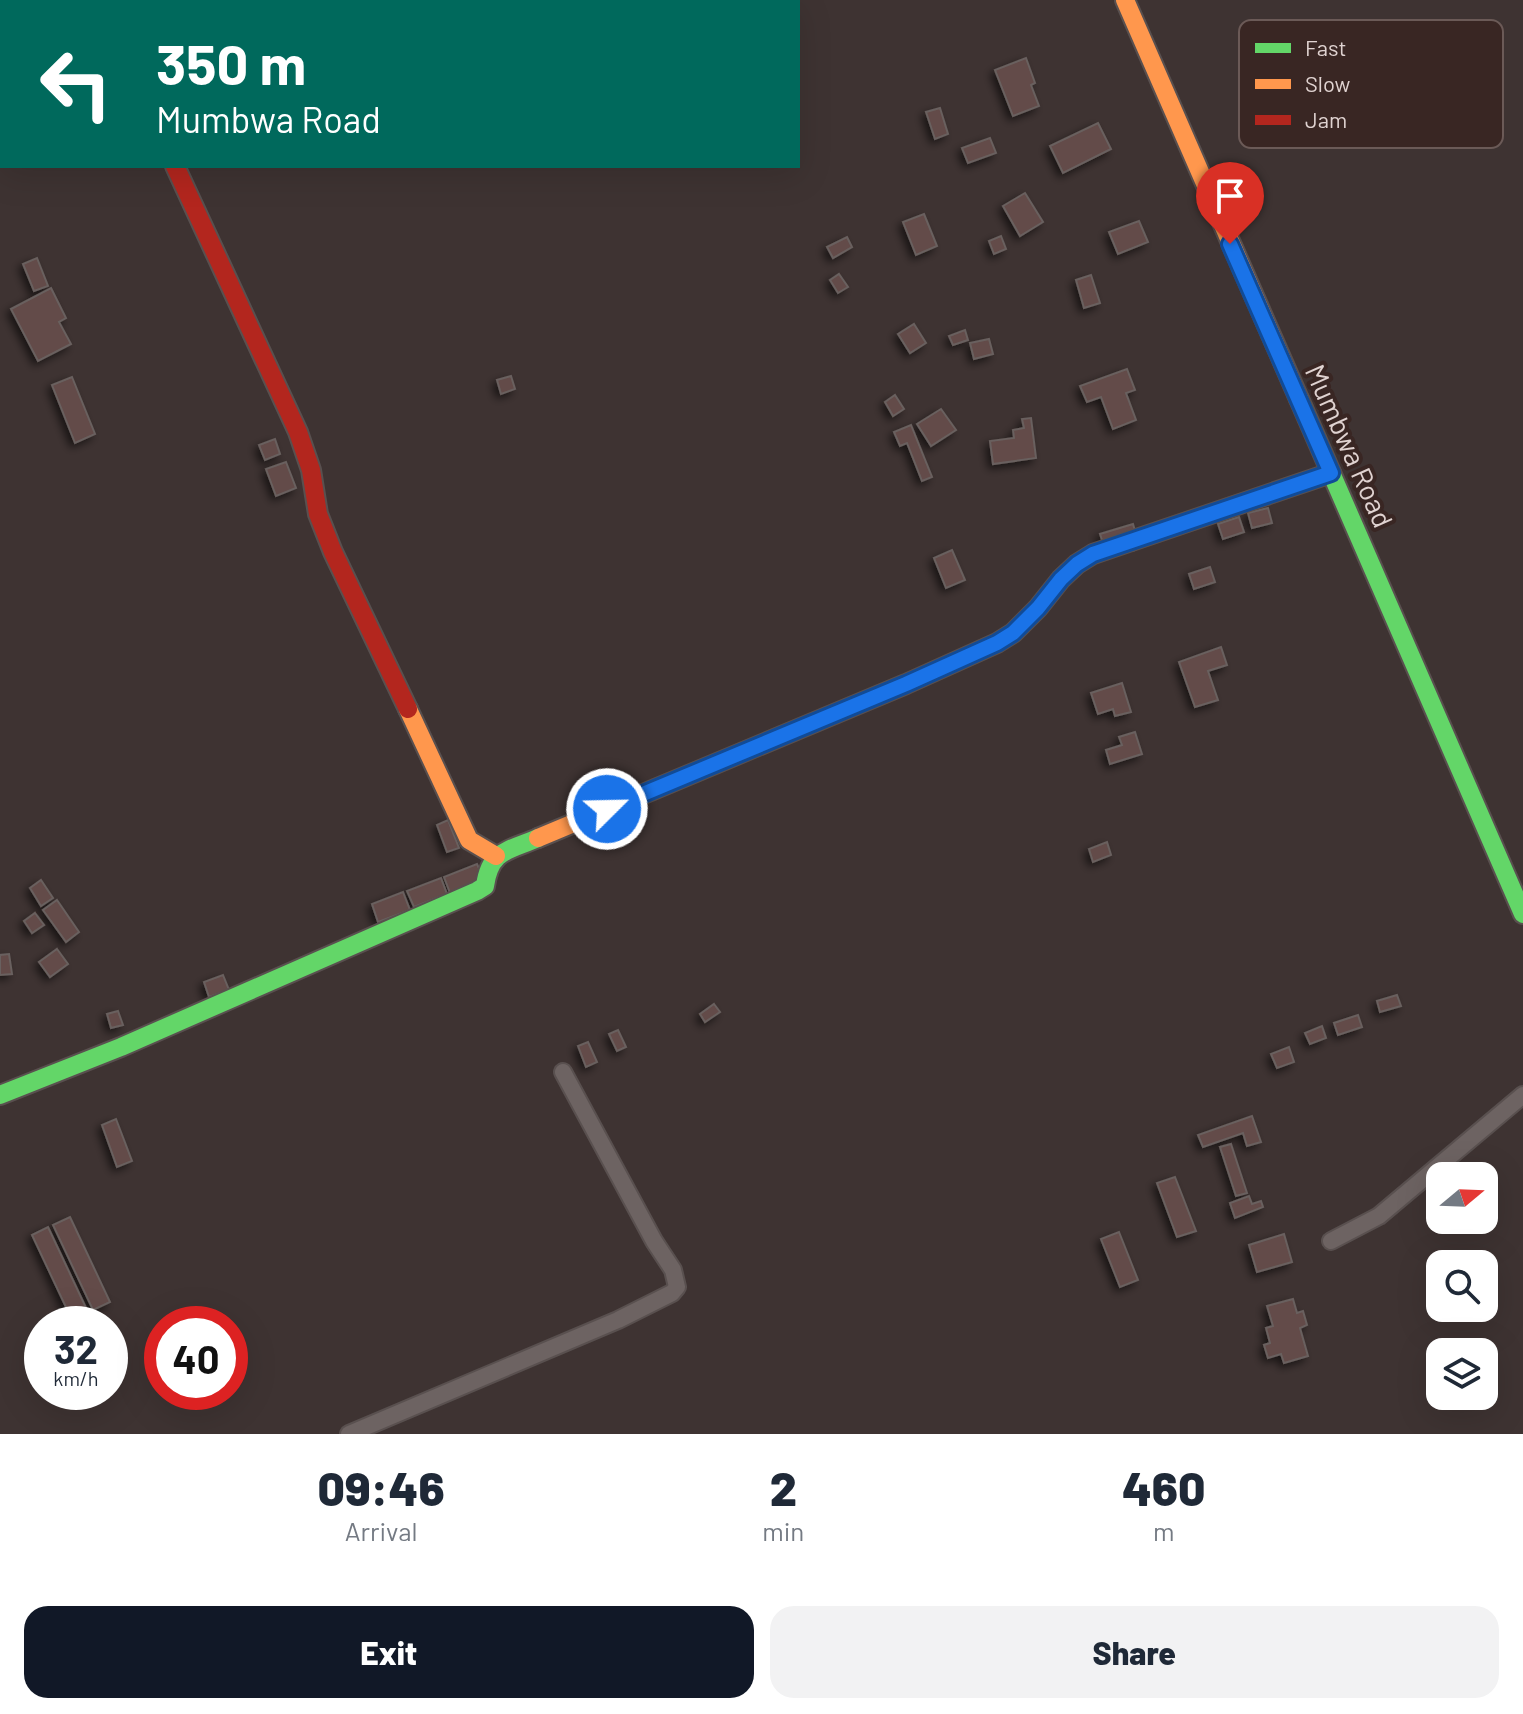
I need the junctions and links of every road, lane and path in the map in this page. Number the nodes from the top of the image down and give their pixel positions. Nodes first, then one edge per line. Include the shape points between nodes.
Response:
1 (1125, 0) edge
2 (176, 168) edge
3 (1331, 473) junction
4 (496, 856) junction
5 (1523, 914) edge
6 (563, 1072) dead end
7 (0, 1095) edge
8 (1523, 1095) edge
9 (1331, 1241) dead end
10 (349, 1434) edge

1 - 3 street, Mumbwa Road
2 - 4 street via 298,432 333,552 469,840
3 - 4 street via 1093,554 997,643
3 - 5 street, Mumbwa Road
4 - 7 street via 485,886 477,891
6 - 10 street via 673,1270 677,1287 618,1320
8 - 9 street via 1379,1216

